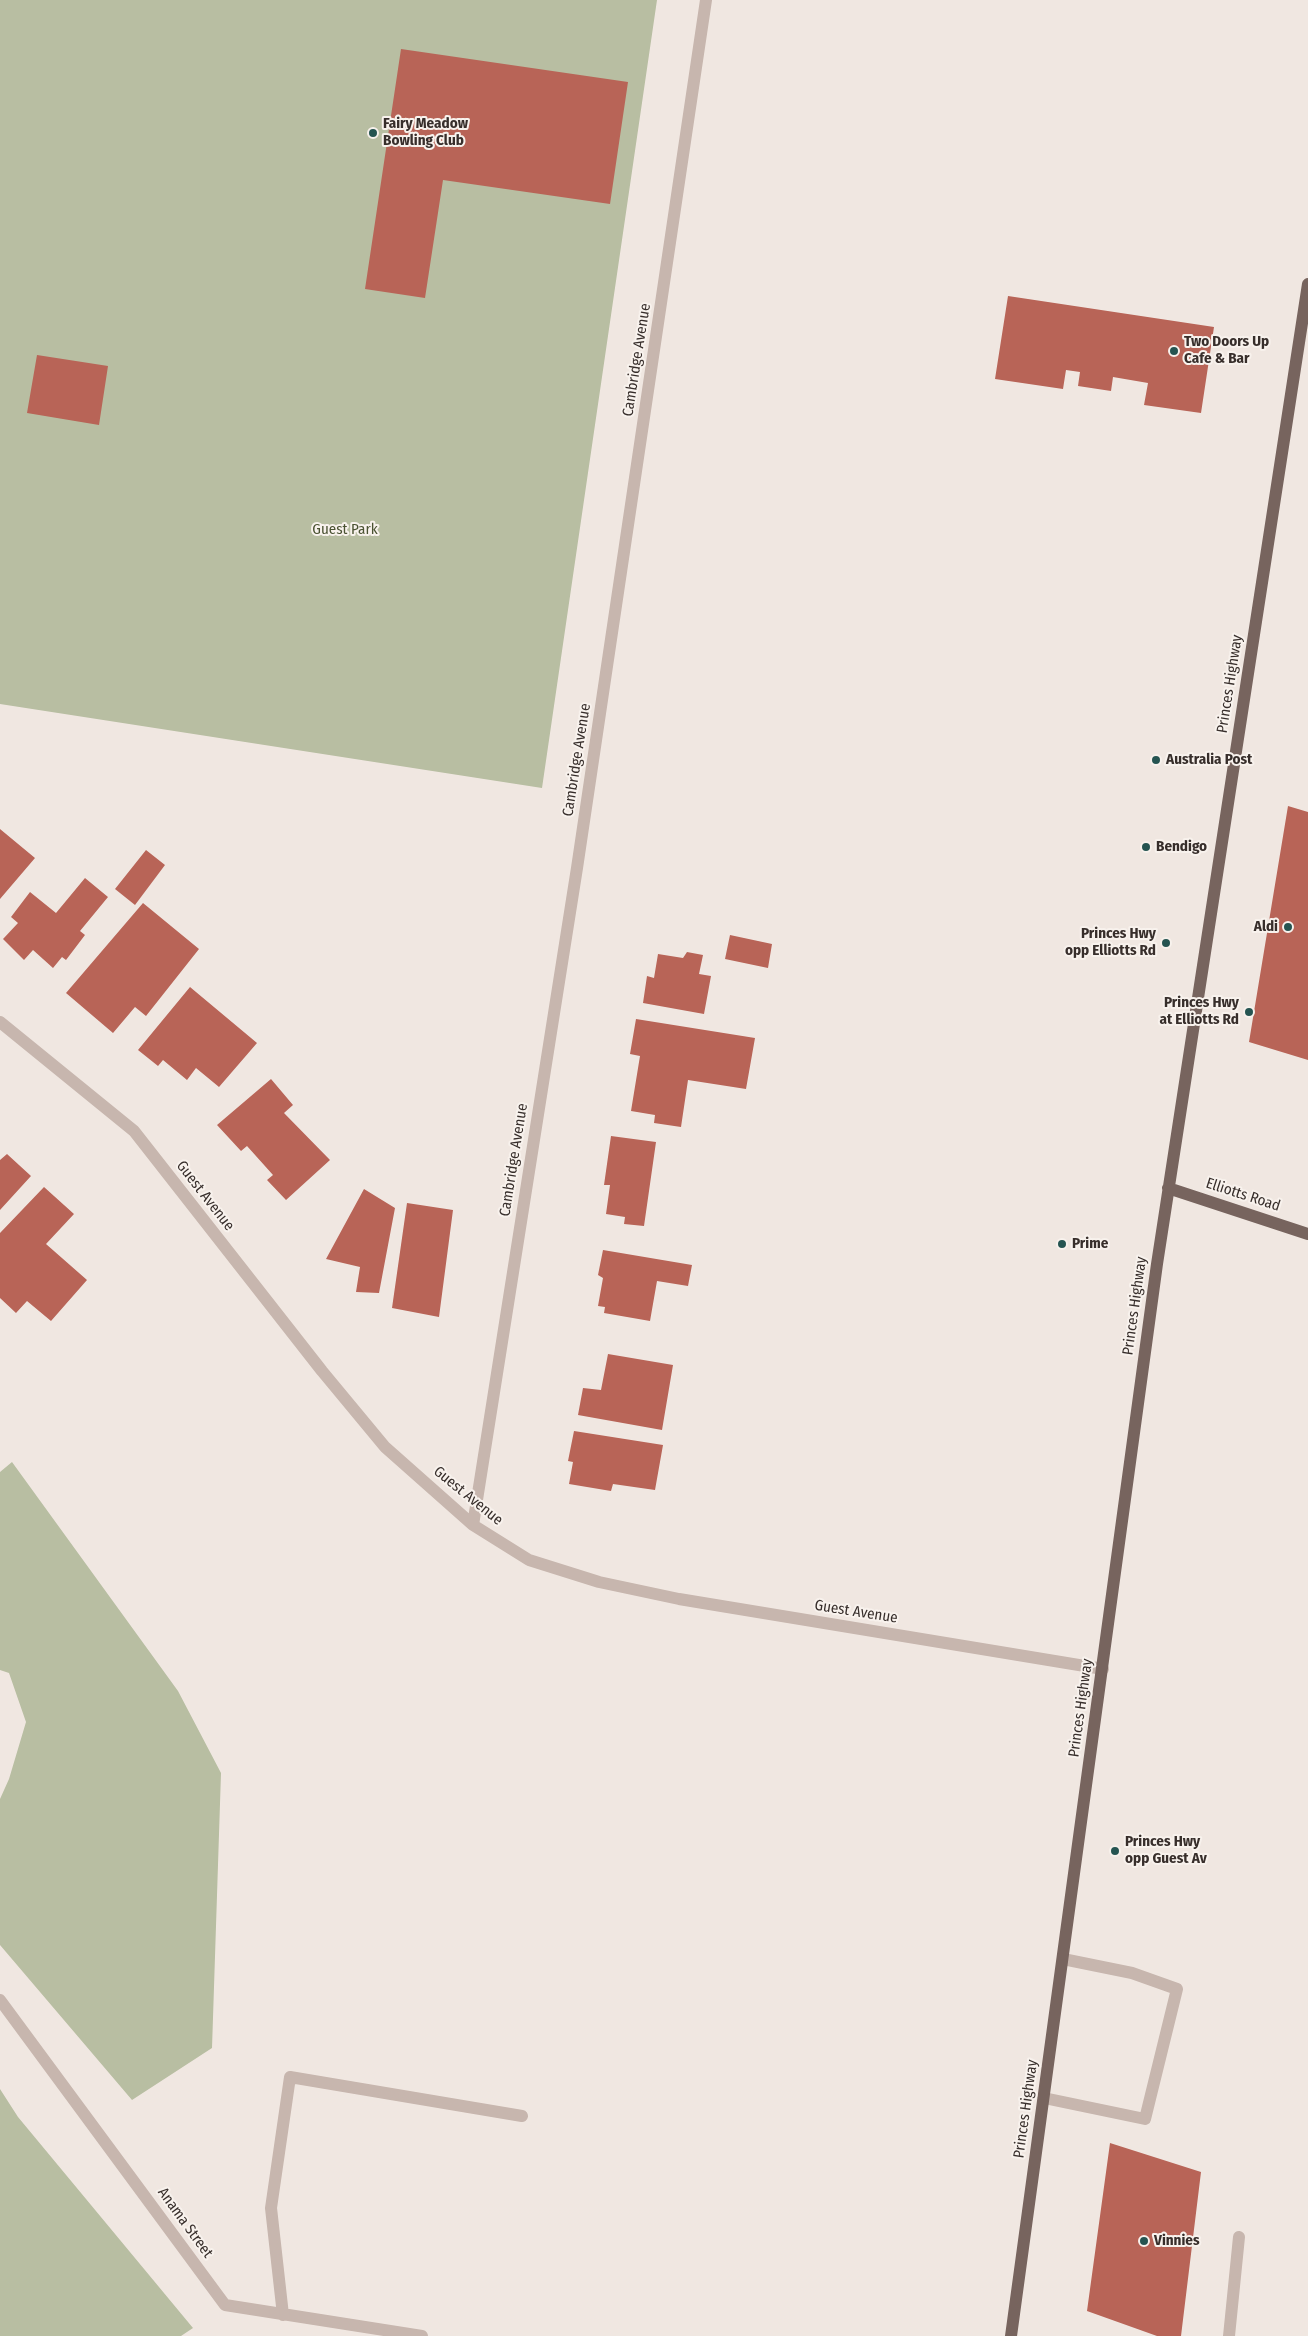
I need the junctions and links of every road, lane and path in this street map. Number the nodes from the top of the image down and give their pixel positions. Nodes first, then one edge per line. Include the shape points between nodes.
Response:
1 (706, 0) edge
2 (1308, 284) edge
3 (0, 1022) edge
4 (1168, 1188) junction
5 (1308, 1234) edge
6 (473, 1525) junction
7 (1103, 1669) junction
8 (1063, 1959) junction
9 (0, 2000) edge
10 (1044, 2098) junction
11 (522, 2116) dead end
12 (1239, 2237) dead end
13 (284, 2315) junction
14 (422, 2336) edge
15 (1011, 2336) edge
16 (1229, 2336) edge

1 - 6 street, Cambridge Avenue via 577,868
2 - 4 main road, Princes Highway
3 - 6 street, Guest Avenue via 134,1131 322,1372 385,1447
4 - 5 main road, Elliotts Road
4 - 7 main road, Princes Highway
6 - 7 street, Guest Avenue via 528,1560 599,1582
7 - 8 main road, Princes Highway
8 - 10 main road, Princes Highway
8 - 10 street via 1132,1973 1177,1989 1145,2119
9 - 13 street, Anama Street via 225,2305
10 - 15 main road, Princes Highway
11 - 13 street via 290,2077 271,2208
12 - 16 street
13 - 14 street, Anama Street

